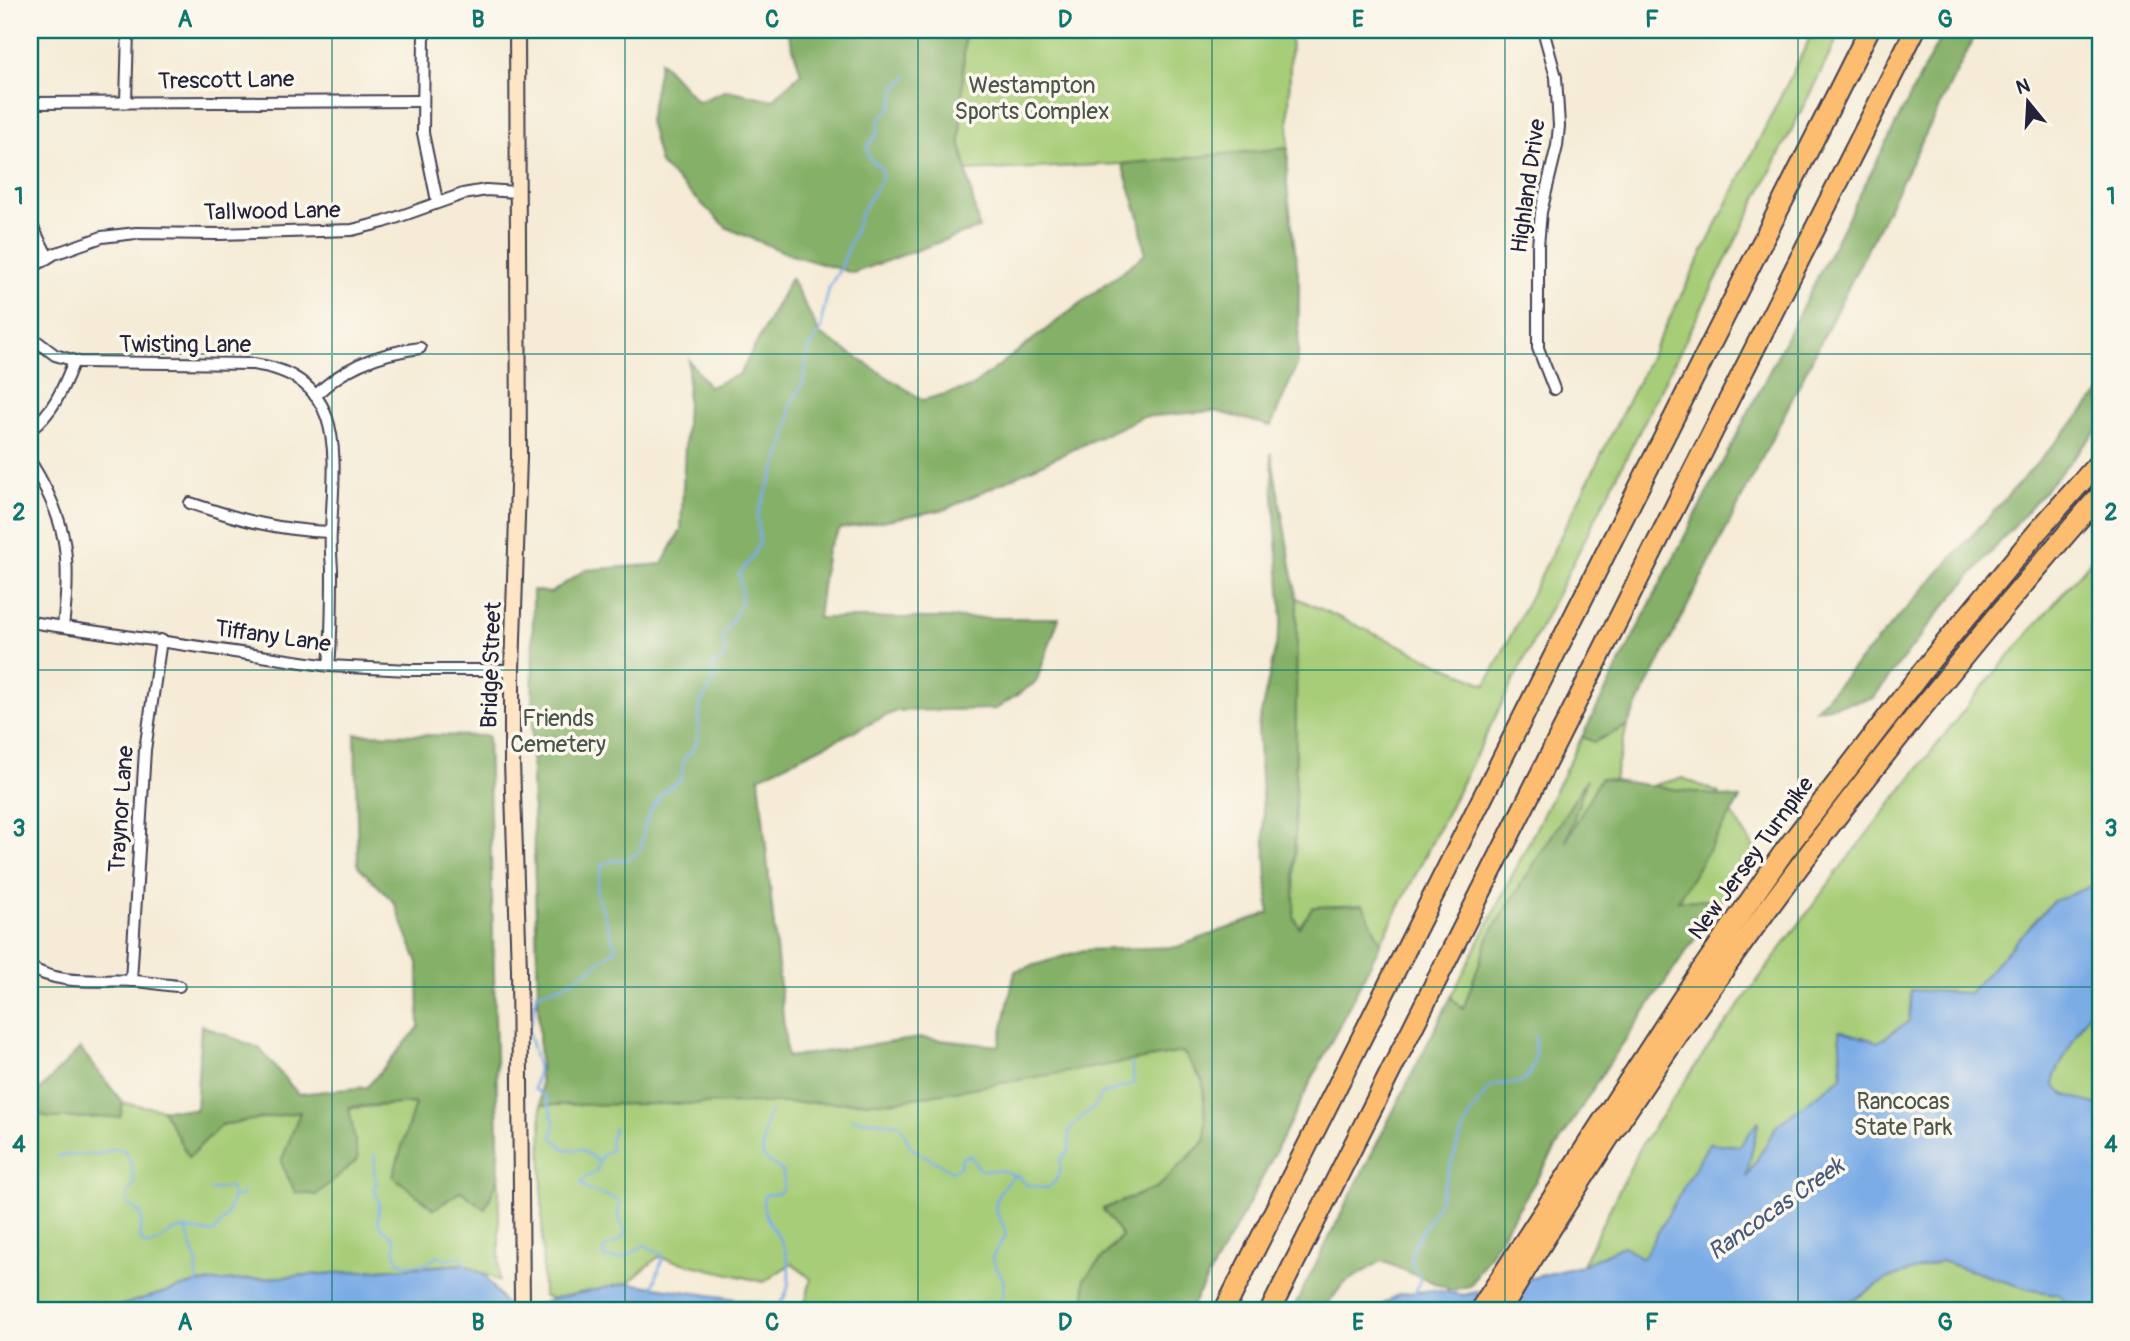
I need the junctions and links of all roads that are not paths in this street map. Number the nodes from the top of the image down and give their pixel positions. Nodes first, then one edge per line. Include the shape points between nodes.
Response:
1 (128, 30) edge
2 (424, 30) edge
3 (517, 30) edge
4 (1544, 30) edge
5 (1869, 30) edge
6 (1915, 30) edge
7 (423, 101) junction
8 (126, 102) junction
9 (30, 103) edge
10 (517, 192) junction
11 (437, 201) junction
12 (30, 222) edge
13 (48, 257) junction
14 (30, 269) edge
15 (30, 336) edge
16 (419, 348) dead end
17 (74, 361) junction
18 (1553, 389) dead end
19 (315, 396) junction
20 (30, 430) edge
21 (30, 461) edge
22 (2100, 461) edge
23 (2100, 495) edge
24 (190, 503) dead end
25 (330, 532) junction
26 (30, 622) edge
27 (63, 626) junction
28 (161, 640) junction
29 (330, 666) junction
30 (512, 670) junction
31 (30, 967) edge
32 (131, 981) junction
33 (179, 986) dead end
34 (1523, 1258) junction
35 (522, 1302) dead end
36 (1223, 1311) edge
37 (1270, 1311) edge
38 (1479, 1311) edge
39 (1501, 1311) edge

1 - 8 street
2 - 7 street
3 - 10 main road, Bridge Street
4 - 18 street, Highland Drive via 1556,77 1559,126 1541,212 1538,348
5 - 36 highway
6 - 37 highway
7 - 8 street, Trescott Lane
7 - 11 street via 423,133
8 - 9 street, Trescott Lane
10 - 11 street, Tallwood Lane via 486,190
10 - 30 main road, Bridge Street via 519,457
11 - 13 street, Tallwood Lane via 352,230 136,233 85,242
12 - 13 street
13 - 14 street, Tallwood Lane
15 - 17 street, Twisting Lane via 55,355
16 - 19 street via 357,365
17 - 19 street, Twisting Lane via 266,366 290,376
17 - 20 street via 57,400
19 - 25 street, Twisting Lane via 325,410 332,435
21 - 27 street via 50,494 62,528 68,585
22 - 34 highway, New Jersey Turnpike via 1932,659 1815,810 1691,985
23 - 34 highway, New Jersey Turnpike via 1942,682 1814,845
24 - 25 street via 260,525
25 - 29 street, Twisting Lane
26 - 27 street, Tiffany Lane
27 - 28 street, Tiffany Lane
28 - 29 street, Tiffany Lane
28 - 32 street, Traynor Lane via 145,750
29 - 30 street, Tiffany Lane
30 - 35 main road, Bridge Street
31 - 32 street via 72,979
32 - 33 street
34 - 38 highway, New Jersey Turnpike
34 - 39 highway, New Jersey Turnpike

